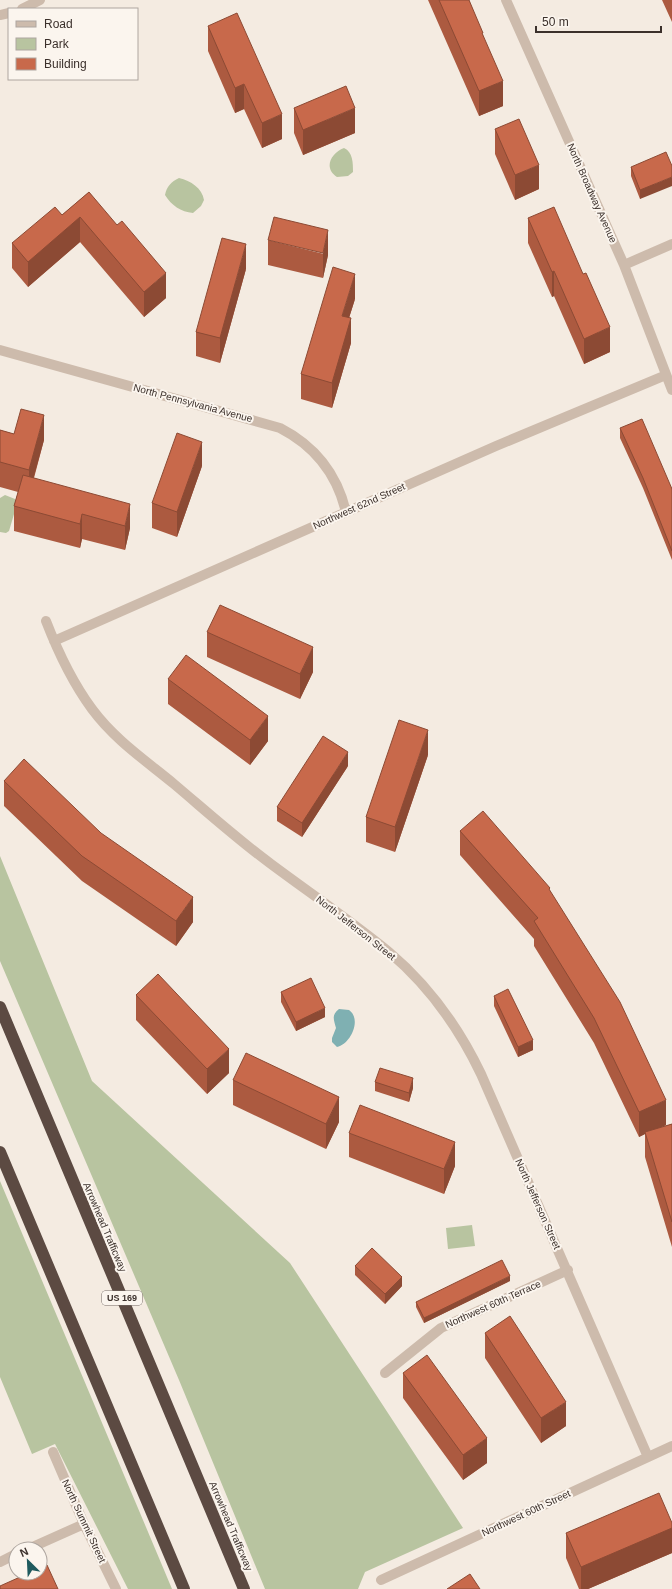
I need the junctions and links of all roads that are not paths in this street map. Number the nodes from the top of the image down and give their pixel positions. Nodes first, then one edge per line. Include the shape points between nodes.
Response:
1 (40, 0) edge
2 (506, 0) edge
3 (24, 8) edge
4 (672, 244) edge
5 (624, 266) junction
6 (0, 350) edge
7 (666, 375) junction
8 (672, 390) edge
9 (346, 512) junction
10 (46, 621) dead end
11 (54, 641) junction
12 (0, 1007) edge
13 (0, 1152) edge
14 (568, 1270) junction
15 (385, 1373) dead end
16 (672, 1446) edge
17 (53, 1452) dead end
18 (648, 1456) junction
19 (84, 1524) junction
20 (46, 1541) edge
21 (381, 1580) dead end
22 (116, 1589) edge
23 (184, 1589) edge
24 (244, 1589) edge

1 - 3 street
2 - 5 street, North Broadway Avenue
4 - 5 street
5 - 7 street, North Broadway Avenue
6 - 9 street, North Pennsylvania Avenue via 280,428 311,448 327,467 339,488
7 - 8 street, North Broadway Avenue
7 - 9 street, Northwest 62nd Street
9 - 11 street, Northwest 62nd Street
10 - 11 street, North Jefferson Street
11 - 14 street, North Jefferson Street via 62,660 92,710 132,752 252,850 389,952 442,1008 470,1051
12 - 24 highway, Arrowhead Trafficway / US 169
13 - 23 highway
14 - 15 street, Northwest 60th Terrace via 441,1328
14 - 18 street, North Jefferson Street
16 - 18 street, Northwest 60th Street
17 - 19 street, North Summit Street
18 - 21 street, Northwest 60th Street
19 - 20 street
19 - 22 street, North Summit Street

